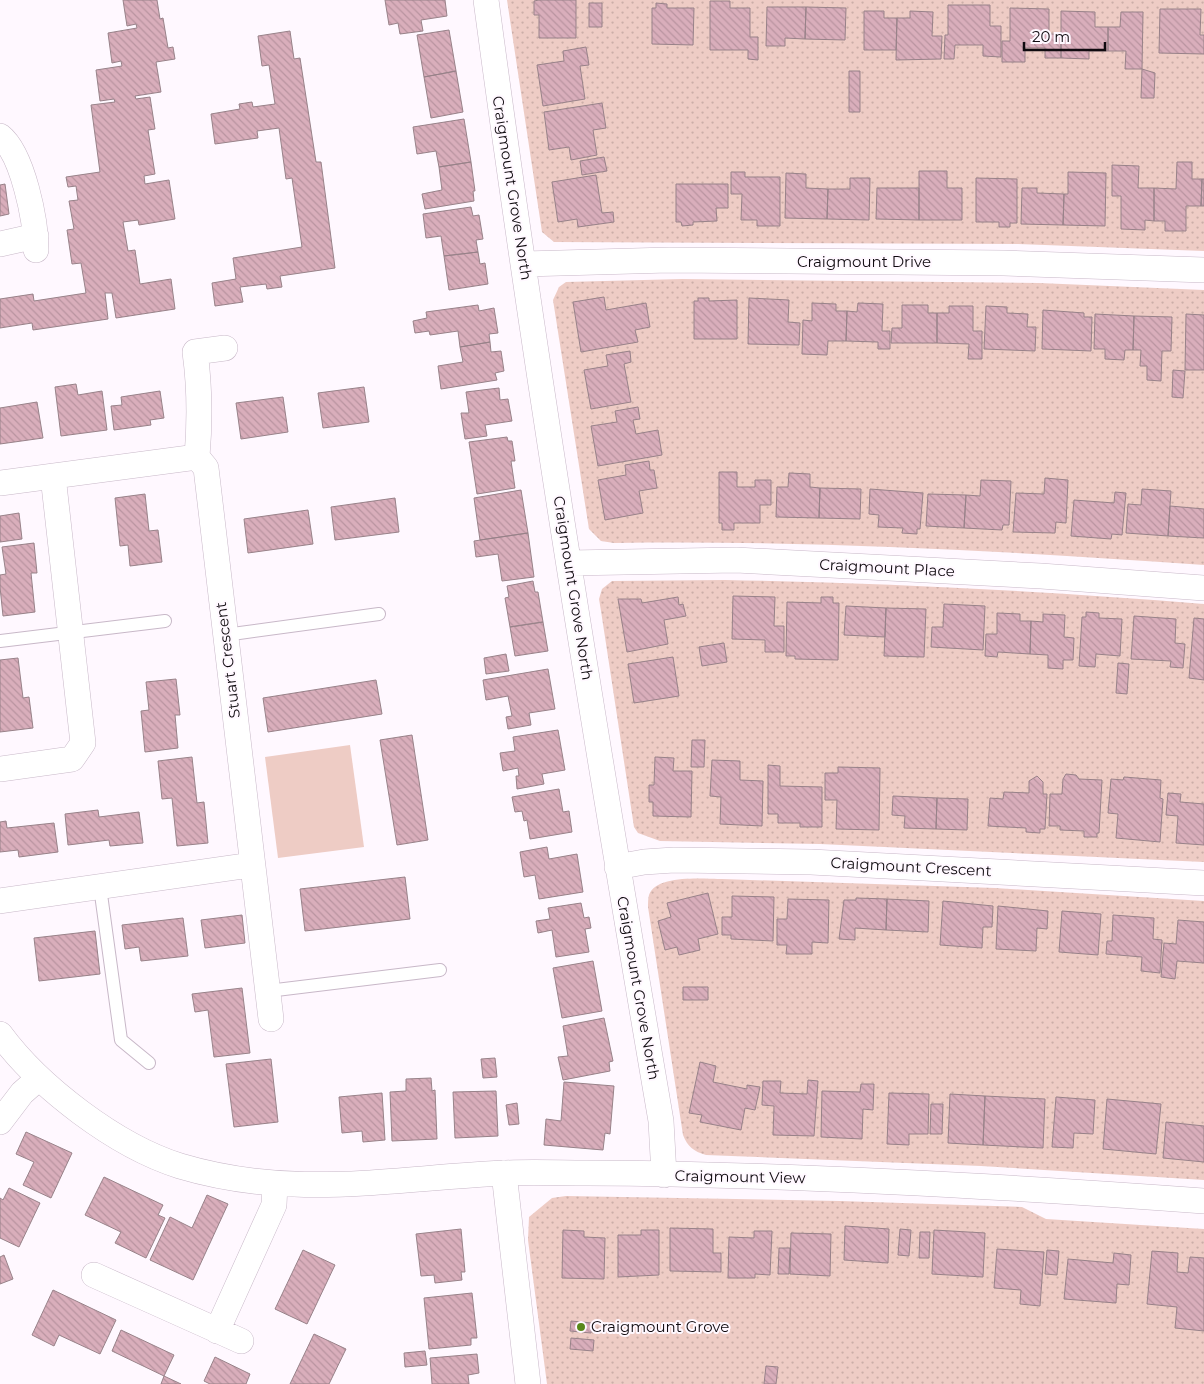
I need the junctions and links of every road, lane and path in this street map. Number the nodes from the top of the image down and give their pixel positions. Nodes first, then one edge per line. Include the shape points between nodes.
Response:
1 (486, 0) edge
2 (0, 136) edge
3 (0, 244) edge
4 (524, 264) junction
5 (1204, 270) edge
6 (224, 348) dead end
7 (197, 457) junction
8 (53, 476) junction
9 (0, 483) edge
10 (569, 563) junction
11 (1204, 588) edge
12 (379, 614) dead end
13 (165, 621) dead end
14 (70, 633) junction
15 (225, 635) junction
16 (0, 641) edge
17 (0, 769) edge
18 (252, 865) junction
19 (618, 867) junction
20 (1204, 883) edge
21 (100, 887) junction
22 (0, 901) edge
23 (440, 970) dead end
24 (268, 991) junction
25 (271, 1019) dead end
26 (0, 1034) edge
27 (149, 1063) dead end
28 (39, 1078) junction
29 (0, 1122) edge
30 (504, 1173) junction
31 (664, 1175) junction
32 (275, 1184) junction
33 (1204, 1201) edge
34 (94, 1275) dead end
35 (217, 1331) junction
36 (240, 1341) dead end
37 (528, 1384) edge

1 - 4 street, Craigmount Grove North
2 - 3 street via 7,141 23,175 36,243
4 - 5 street, Craigmount Drive via 669,260 984,262
4 - 10 street, Craigmount Grove North
6 - 7 street via 195,352 200,383
7 - 8 street
7 - 15 street, Stuart Crescent via 206,468
8 - 9 street
8 - 14 street
10 - 11 street, Craigmount Place via 736,560
10 - 19 street, Craigmount Grove North
12 - 15 lane
13 - 14 lane
14 - 16 lane
14 - 17 street via 83,743 72,759
15 - 18 street, Stuart Crescent
18 - 21 street
18 - 24 street, Stuart Crescent
19 - 20 street, Craigmount Crescent via 674,860 811,862
19 - 31 street, Craigmount Grove North via 661,1121
21 - 22 street
21 - 27 lane via 121,1040
23 - 24 lane
24 - 25 street, Stuart Crescent
26 - 28 street, Craigmount View
28 - 29 street via 22,1093
28 - 32 street, Craigmount View via 68,1104 99,1124 178,1165
30 - 31 street, Craigmount View
30 - 32 street, Craigmount View via 320,1186
30 - 37 street
31 - 33 street, Craigmount View via 1001,1186
32 - 35 street via 274,1205
34 - 35 street
35 - 36 street

